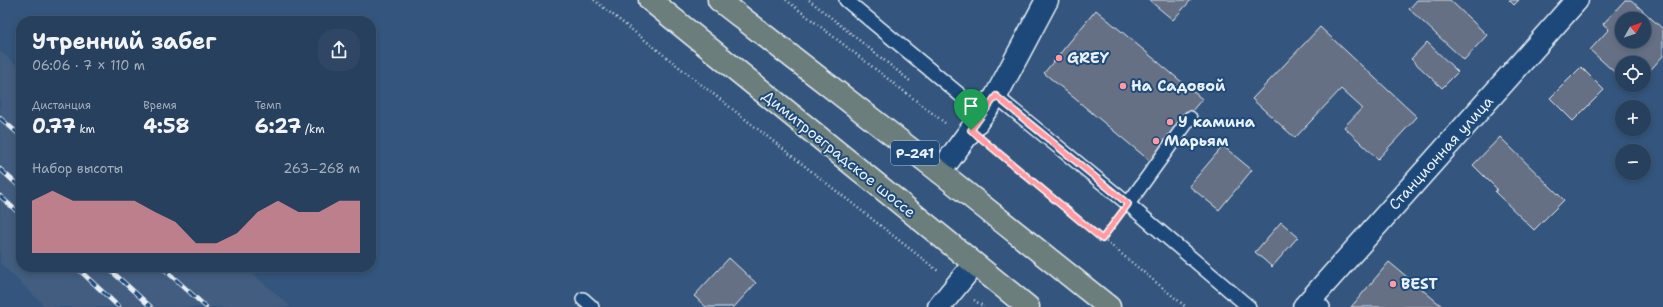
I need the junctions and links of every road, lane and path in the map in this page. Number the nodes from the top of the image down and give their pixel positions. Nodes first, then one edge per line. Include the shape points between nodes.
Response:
1 (594, 0) edge
2 (650, 0) edge
3 (719, 0) edge
4 (786, 0) edge
5 (809, 0) edge
6 (846, 0) edge
7 (1047, 0) edge
8 (1577, 0) edge
9 (915, 85) dead end
10 (996, 96) junction
11 (1190, 118) dead end
12 (973, 127) junction
13 (940, 172) junction
14 (1128, 204) junction
15 (1102, 239) junction
16 (974, 264) junction
17 (956, 286) junction
18 (1313, 304) edge
19 (939, 307) edge
20 (984, 307) edge
21 (1028, 307) edge
22 (1109, 307) edge
23 (1186, 307) edge
24 (1249, 307) edge

1 - 17 path
2 - 16 highway, Димитровградское шоссе
3 - 13 highway, Р-241
4 - 12 path
5 - 9 path
6 - 12 lane
7 - 10 street
8 - 18 street, Станционная улица
10 - 12 street
10 - 14 lane
11 - 14 lane
12 - 13 street
12 - 15 path
13 - 22 highway, Р-241
14 - 15 path
14 - 24 lane
15 - 23 path
16 - 17 street
16 - 21 highway, Димитровградское шоссе
17 - 19 street
17 - 20 path

